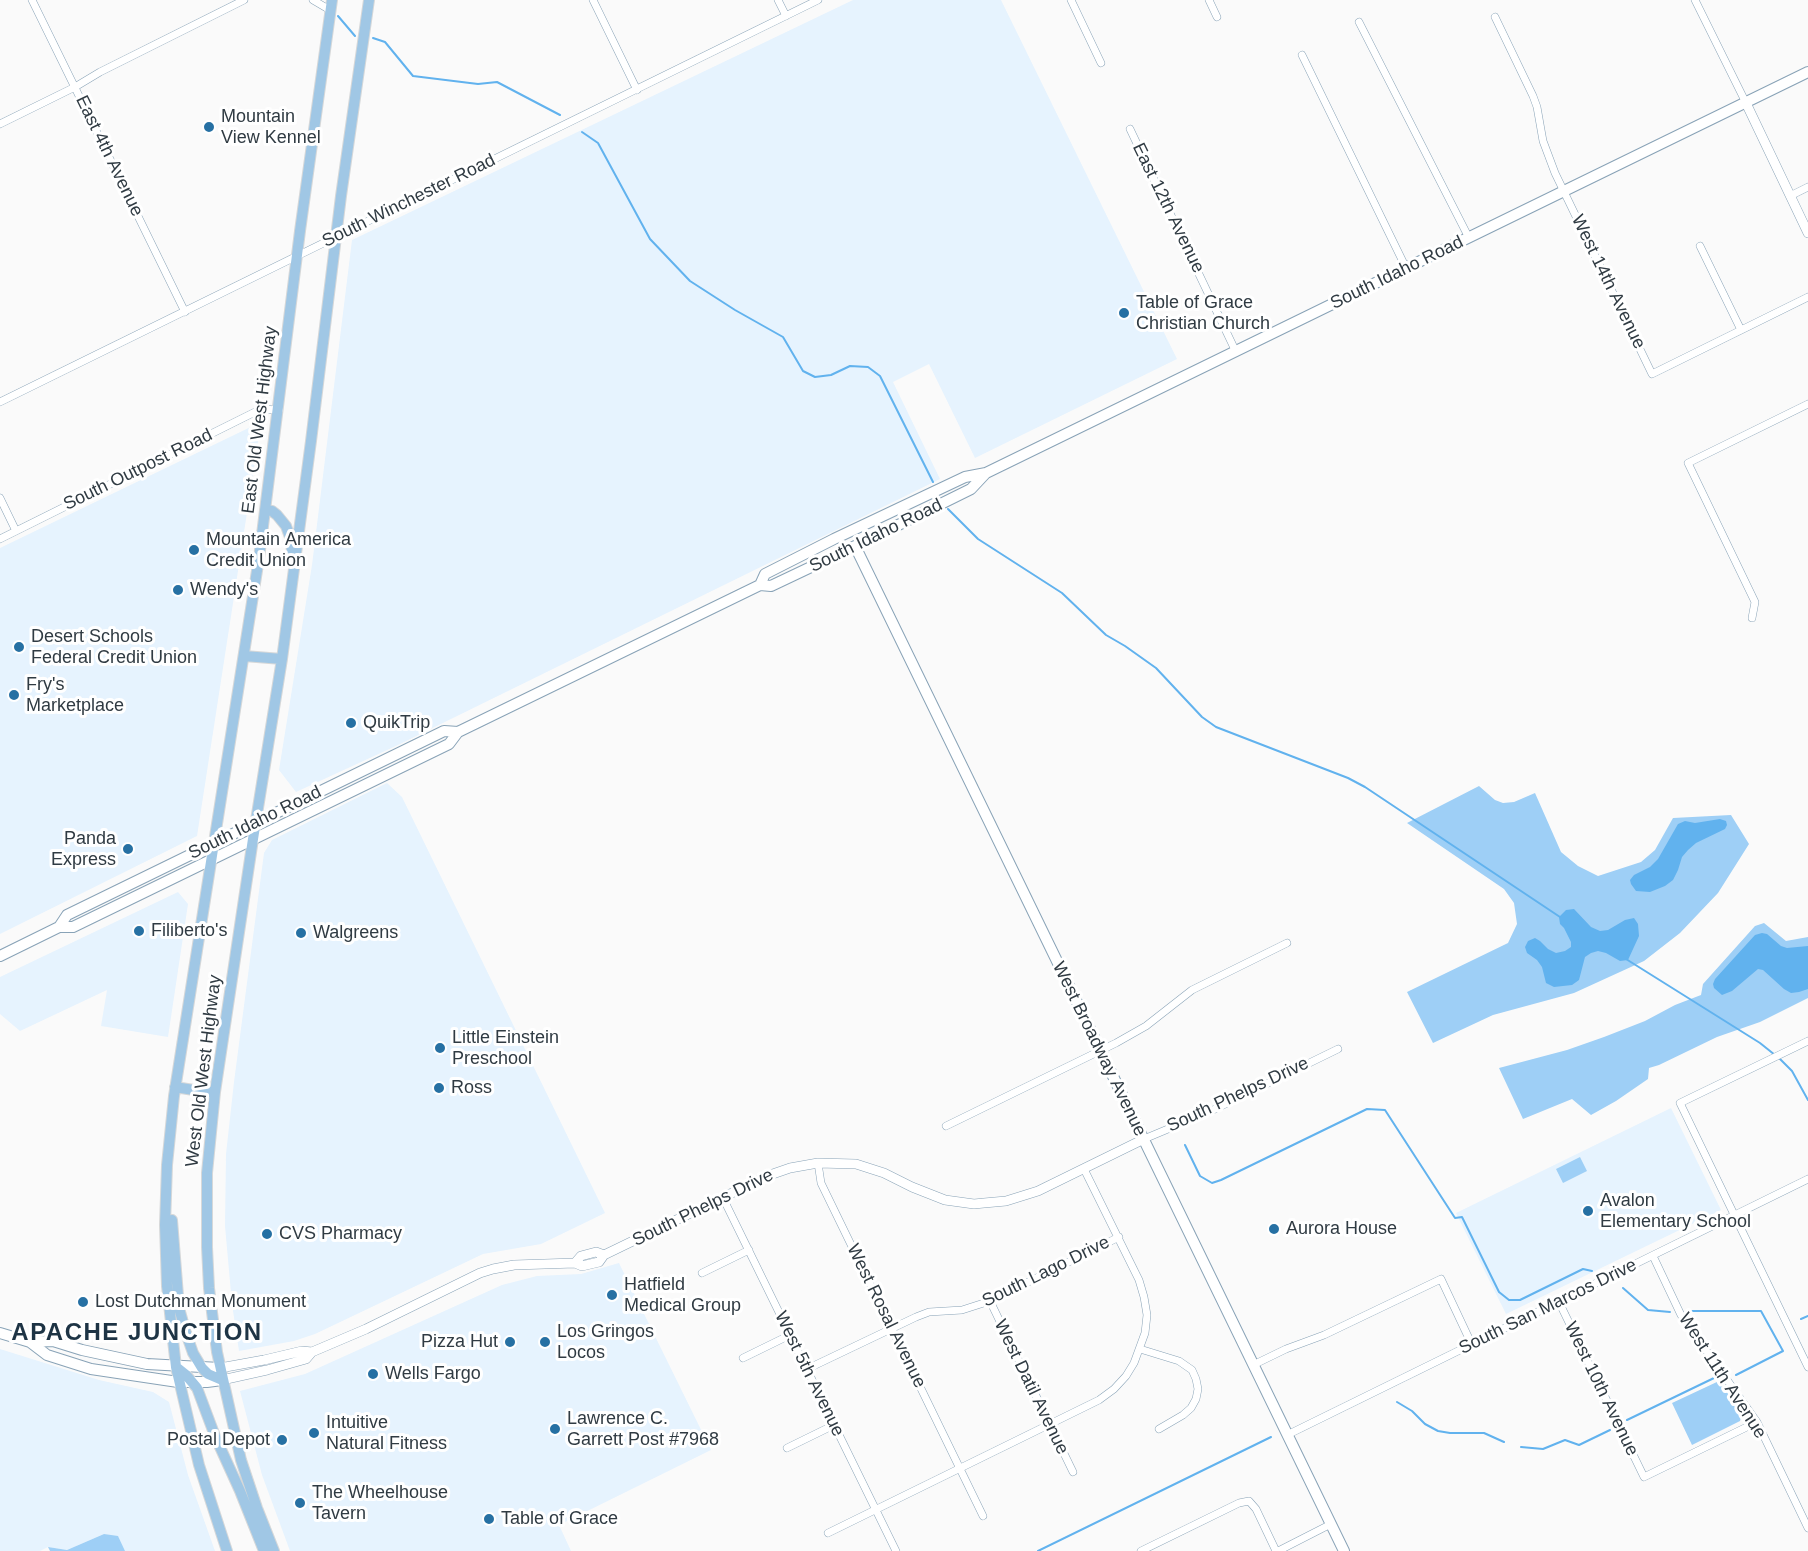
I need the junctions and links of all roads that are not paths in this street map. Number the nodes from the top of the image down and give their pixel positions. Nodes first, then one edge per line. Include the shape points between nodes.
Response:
1 (32, 0) edge
2 (244, 0) edge
3 (313, 0) edge
4 (369, 0) edge
5 (593, 0) edge
6 (778, 0) edge
7 (818, 0) edge
8 (1071, 0) edge
9 (1209, 0) edge
10 (1695, 0) edge
11 (331, 5) edge
12 (786, 16) junction
13 (1217, 17) dead end
14 (1495, 17) dead end
15 (1359, 22) dead end
16 (1302, 55) dead end
17 (1101, 63) dead end
18 (1808, 72) edge
19 (75, 87) junction
20 (637, 90) junction
21 (1746, 103) junction
22 (0, 124) edge
23 (1130, 129) dead end
24 (1808, 187) edge
25 (1564, 191) junction
26 (1790, 196) junction
27 (1808, 233) edge
28 (336, 236) junction
29 (1469, 238) junction
30 (1700, 246) dead end
31 (297, 256) junction
32 (1406, 268) junction
33 (1808, 297) edge
34 (185, 312) junction
35 (1741, 330) junction
36 (1236, 352) junction
37 (0, 402) edge
38 (1808, 404) edge
39 (279, 410) junction
40 (986, 473) junction
41 (0, 498) edge
42 (265, 510) junction
43 (16, 531) junction
44 (0, 539) edge
45 (855, 546) junction
46 (293, 576) junction
47 (760, 585) junction
48 (1752, 618) dead end
49 (244, 656) junction
50 (282, 659) junction
51 (458, 732) junction
52 (255, 823) junction
53 (253, 839) junction
54 (214, 843) junction
55 (211, 860) junction
56 (58, 927) junction
57 (1287, 943) dead end
58 (0, 956) edge
59 (1808, 1041) edge
60 (1338, 1049) dead end
61 (1100, 1051) junction
62 (175, 1087) junction
63 (215, 1092) junction
64 (946, 1126) dead end
65 (1143, 1139) junction
66 (818, 1163) junction
67 (1084, 1168) junction
68 (1808, 1179) edge
69 (165, 1185) junction
70 (723, 1198) junction
71 (1734, 1216) junction
72 (1119, 1237) junction
73 (749, 1250) junction
74 (1653, 1256) junction
75 (702, 1273) dead end
76 (990, 1301) junction
77 (1559, 1302) junction
78 (892, 1328) junction
79 (0, 1333) edge
80 (790, 1335) junction
81 (30, 1342) junction
82 (1472, 1344) junction
83 (1140, 1349) junction
84 (312, 1352) junction
85 (743, 1358) dead end
86 (1253, 1365) junction
87 (176, 1367) junction
88 (1808, 1367) edge
89 (202, 1368) junction
90 (220, 1368) junction
91 (807, 1369) junction
92 (222, 1380) junction
93 (178, 1382) junction
94 (193, 1382) junction
95 (1757, 1422) junction
96 (1050, 1424) junction
97 (834, 1425) junction
98 (1159, 1429) dead end
99 (1287, 1435) junction
100 (787, 1448) dead end
101 (960, 1468) junction
102 (1073, 1472) dead end
103 (875, 1510) junction
104 (983, 1516) dead end
105 (1331, 1524) junction
106 (1808, 1528) edge
107 (828, 1533) dead end
108 (1153, 1548) edge
109 (227, 1551) edge
110 (264, 1551) edge
111 (274, 1551) edge
112 (896, 1551) edge
113 (1141, 1551) edge
114 (1277, 1551) edge
115 (1344, 1551) edge

1 - 19 street, East 4th Avenue
2 - 19 street
3 - 11 street
4 - 28 main road
5 - 20 street
6 - 12 street
7 - 12 street, South Winchester Road
8 - 17 street
9 - 13 street
10 - 21 street
11 - 31 main road, East Old West Highway
12 - 20 street, South Winchester Road
14 - 25 street, West 14th Avenue via 1533,96 1546,151
15 - 29 street
16 - 32 street
18 - 21 main road, South Idaho Road
19 - 22 street
19 - 34 street, East 4th Avenue
20 - 28 street, South Winchester Road
21 - 25 main road, South Idaho Road
21 - 26 street
23 - 36 street, East 12th Avenue
24 - 26 street
25 - 29 main road, South Idaho Road
25 - 35 street, West 14th Avenue via 1652,374
26 - 27 street
28 - 31 street, South Winchester Road
28 - 46 main road
29 - 32 main road, South Idaho Road
30 - 35 street
31 - 34 street, South Winchester Road
31 - 39 main road, East Old West Highway
32 - 36 main road, South Idaho Road
33 - 35 street
34 - 37 street, South Winchester Road
36 - 40 main road, South Idaho Road
38 - 48 street via 1688,463 1755,602
39 - 42 main road, East Old West Highway
39 - 43 street, South Outpost Road via 261,409
40 - 45 main road, South Idaho Road via 971,489
40 - 47 main road, South Idaho Road via 965,477 765,574
41 - 43 street
42 - 46 main road via 277,515 289,533
42 - 49 main road, East Old West Highway
43 - 44 street, South Outpost Road
45 - 47 main road, South Idaho Road via 771,586
45 - 61 main road, West Broadway Avenue
46 - 50 main road
47 - 51 main road, South Idaho Road
49 - 50 main road
49 - 54 main road, East Old West Highway
50 - 52 main road
51 - 52 main road, South Idaho Road via 444,731
51 - 53 main road, South Idaho Road via 449,744
52 - 53 main road
52 - 54 main road, South Idaho Road
53 - 55 main road, South Idaho Road
53 - 63 main road, West Old West Highway
54 - 55 main road, West Old West Highway
54 - 56 main road, South Idaho Road via 67,915
55 - 56 main road, South Idaho Road via 73,927
55 - 62 main road, West Old West Highway
56 - 58 main road, South Idaho Road
57 - 61 street via 1192,990 1146,1026
59 - 71 street via 1680,1103
60 - 65 street, South Phelps Drive via 1211,1111
61 - 64 street
61 - 65 main road, West Broadway Avenue
62 - 63 main road
62 - 69 main road, West Old West Highway
63 - 90 main road, West Old West Highway via 206,1211 209,1288
65 - 67 street, South Phelps Drive
65 - 86 main road, West Broadway Avenue
66 - 67 street, South Phelps Drive via 856,1164 933,1196 974,1204 1027,1195
66 - 70 street, South Phelps Drive via 790,1167
66 - 78 street, West Rosal Avenue via 821,1183
67 - 72 street
68 - 71 street, South San Marcos Drive
69 - 87 main road, West Old West Highway via 167,1286
69 - 89 main road via 171,1194 179,1308
70 - 73 street, West 5th Avenue
70 - 84 street, South Phelps Drive via 604,1255 599,1262 582,1266 503,1266 480,1273
71 - 74 street, South San Marcos Drive
71 - 88 street
72 - 76 street, South Lago Drive
72 - 83 street via 1144,1297 1147,1315
73 - 75 street
73 - 80 street, West 5th Avenue
74 - 77 street, South San Marcos Drive
74 - 95 street, West 11th Avenue via 1681,1315
76 - 78 street, South Lago Drive via 962,1310 929,1312
76 - 96 street, West Datil Avenue
77 - 82 street, South San Marcos Drive
77 - 95 street, West 10th Avenue via 1644,1477
78 - 91 street, South Lago Drive
78 - 101 street, West Rosal Avenue
79 - 81 main road
80 - 85 street
80 - 91 street, West 5th Avenue
81 - 87 main road via 53,1341 128,1361
81 - 93 main road via 47,1355 91,1369
82 - 86 street via 1441,1279
82 - 99 street, South San Marcos Drive
83 - 96 street via 1114,1389
83 - 98 street via 1179,1361 1192,1370 1196,1379 1198,1389 1191,1408
84 - 90 street, South Phelps Drive
84 - 92 street, South Phelps Drive via 306,1359
86 - 99 main road, West Broadway Avenue
87 - 89 main road
87 - 93 main road, West Old West Highway
87 - 94 main road
89 - 90 main road
89 - 92 main road
90 - 92 main road, West Old West Highway
91 - 97 street, West 5th Avenue
92 - 94 main road
92 - 111 main road, West Old West Highway via 241,1460
93 - 94 main road
93 - 109 main road, West Old West Highway
94 - 110 main road
95 - 106 street, West 11th Avenue
96 - 101 street
96 - 102 street, West Datil Avenue
97 - 100 street
97 - 103 street, West 5th Avenue
99 - 105 main road, West Broadway Avenue
101 - 103 street
101 - 104 street, West Rosal Avenue
103 - 107 street
103 - 112 street, West 5th Avenue
105 - 114 street
105 - 115 main road, West Broadway Avenue
108 - 113 street
108 - 114 street via 1250,1501

